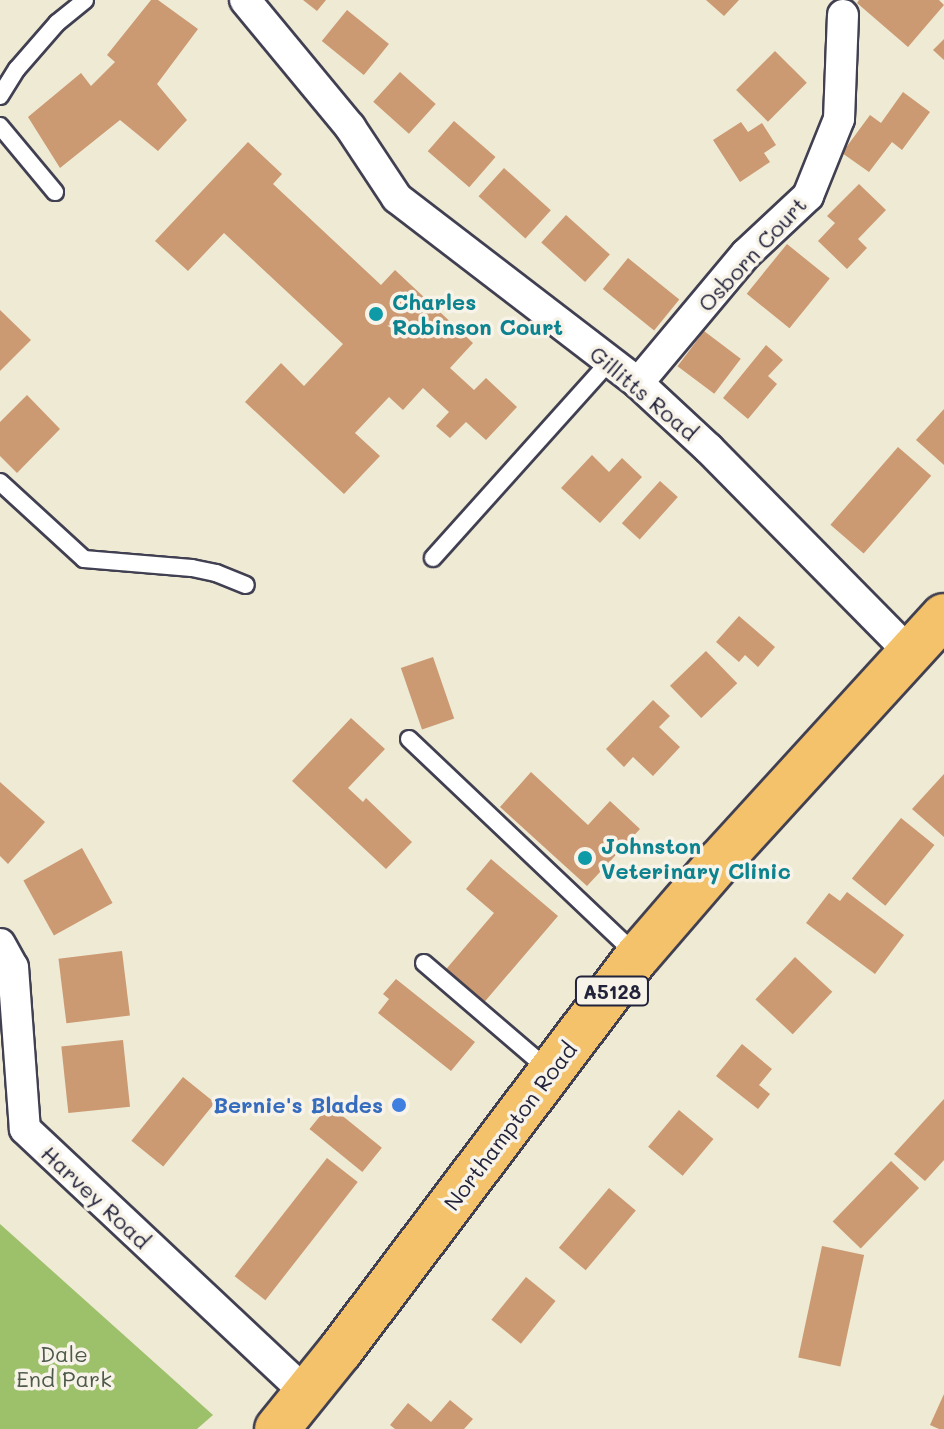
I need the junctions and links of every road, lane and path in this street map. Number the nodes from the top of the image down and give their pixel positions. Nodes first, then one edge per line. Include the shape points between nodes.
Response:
1 (85, 0) edge
2 (245, 0) edge
3 (843, 15) dead end
4 (0, 96) edge
5 (0, 126) edge
6 (55, 192) dead end
7 (609, 362) junction
8 (638, 383) junction
9 (0, 482) edge
10 (433, 558) dead end
11 (246, 585) dead end
12 (944, 616) edge
13 (911, 654) junction
14 (409, 739) dead end
15 (0, 944) edge
16 (638, 956) junction
17 (424, 963) dead end
18 (550, 1071) junction
19 (306, 1393) junction
20 (277, 1429) edge

1 - 4 lane via 57,23
2 - 7 street, Gillitts Road via 350,127 397,198
3 - 8 street, Osborn Court via 839,119 808,196 746,254
5 - 6 lane
7 - 8 street, Gillitts Road
7 - 10 lane
8 - 13 street, Gillitts Road
9 - 11 lane via 84,559 192,568
12 - 13 main road, Northampton Road / A5128
13 - 16 main road, Northampton Road / A5128
14 - 16 lane
15 - 19 street, Harvey Road via 13,967 25,1129
16 - 18 main road, Northampton Road / A5128
17 - 18 lane
18 - 19 main road, Northampton Road / A5128
19 - 20 main road, Northampton Road / A5128

